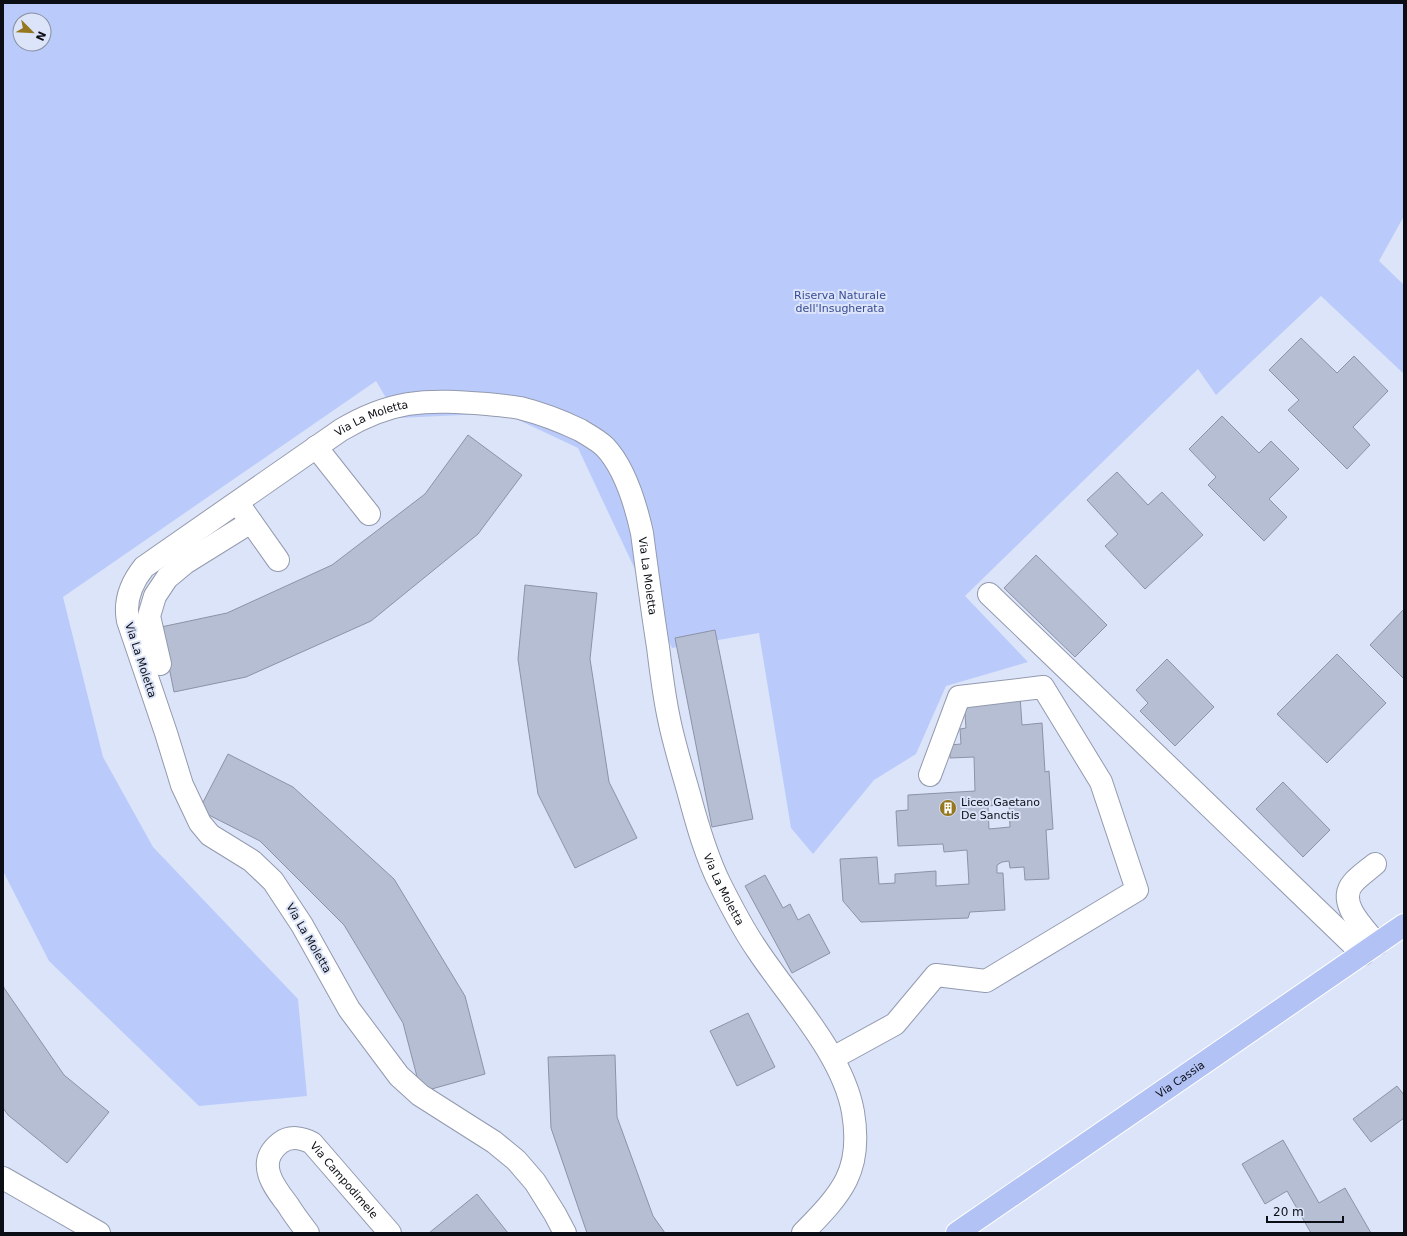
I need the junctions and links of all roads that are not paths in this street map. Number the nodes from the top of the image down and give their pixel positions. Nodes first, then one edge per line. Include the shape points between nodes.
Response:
1 (316, 447) junction
2 (237, 502) junction
3 (369, 514) dead end
4 (251, 522) junction
5 (278, 560) dead end
6 (989, 594) dead end
7 (160, 664) dead end
8 (930, 775) dead end
9 (1375, 864) dead end
10 (1404, 925) edge
11 (1370, 949) junction
12 (833, 1058) junction
13 (3, 1178) edge
14 (100, 1233) edge
15 (308, 1233) edge
16 (390, 1233) edge
17 (565, 1233) edge
18 (803, 1233) edge
19 (957, 1233) edge

1 - 2 street, Via La Moletta
1 - 3 street
1 - 12 street, Via La Moletta via 348,426 381,411 408,404 458,402 513,406 530,411 573,427 597,441 609,453 634,503 642,533 668,718 708,856 720,885 757,950
2 - 4 street
2 - 17 street, Via La Moletta via 144,567 132,588 127,605 131,633 182,785 194,813 210,835 252,861 273,881 302,925 349,1009 399,1076 420,1095 494,1142 516,1160 535,1182
4 - 5 street
4 - 7 street via 185,564 167,578 155,596 149,616
6 - 11 street
8 - 12 street via 959,697 1043,687 1101,782 1137,890 986,981 936,975 895,1024
9 - 11 street via 1352,884 1347,896
10 - 11 main road, Via Cassia
11 - 19 main road, Via Cassia
12 - 18 street, Via La Moletta via 851,1104 856,1136 853,1162 836,1198
13 - 14 street
15 - 16 street, Via Campodimele via 273,1186 268,1173 269,1161 275,1148 284,1140 291,1138 306,1139 312,1143

